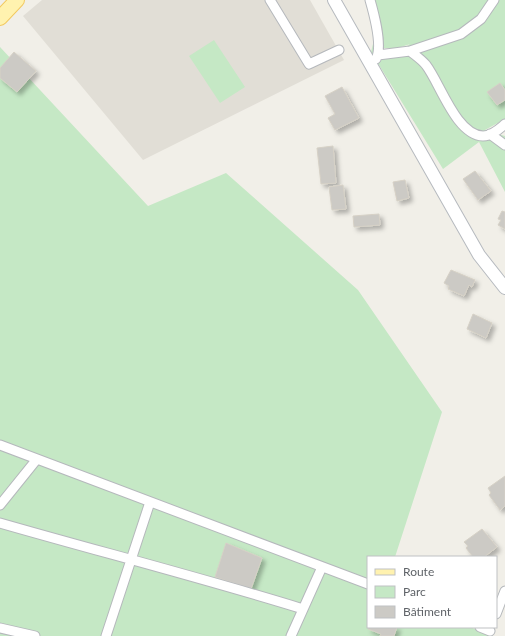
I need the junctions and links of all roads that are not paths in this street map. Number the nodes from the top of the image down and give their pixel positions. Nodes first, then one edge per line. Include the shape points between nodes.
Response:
1 (17, 0) edge
2 (270, 0) edge
3 (334, 0) edge
4 (370, 0) edge
5 (494, 0) edge
6 (0, 18) edge
7 (339, 50) dead end
8 (410, 51) junction
9 (375, 61) junction
10 (505, 124) edge
11 (490, 134) junction
12 (505, 145) edge
13 (505, 288) edge
14 (0, 445) edge
15 (37, 459) junction
16 (150, 502) junction
17 (0, 505) edge
18 (0, 523) edge
19 (130, 561) junction
20 (322, 567) junction
21 (367, 584) edge
22 (505, 590) edge
23 (303, 609) junction
24 (497, 611) edge
25 (0, 628) edge
26 (35, 636) edge
27 (106, 636) edge
28 (291, 636) edge

1 - 6 main road
2 - 7 street via 309,64
3 - 9 street
4 - 9 street via 378,38
5 - 8 street via 481,19 461,34
8 - 9 street
8 - 11 street via 427,66 445,100 464,125 483,136
9 - 13 street via 479,255
10 - 11 street
11 - 12 street
14 - 15 street
15 - 16 street
15 - 17 street
16 - 19 street
16 - 20 street
18 - 19 street
19 - 23 street via 214,582
19 - 27 street
20 - 21 street
20 - 23 street
22 - 24 street
23 - 28 street
25 - 26 street

